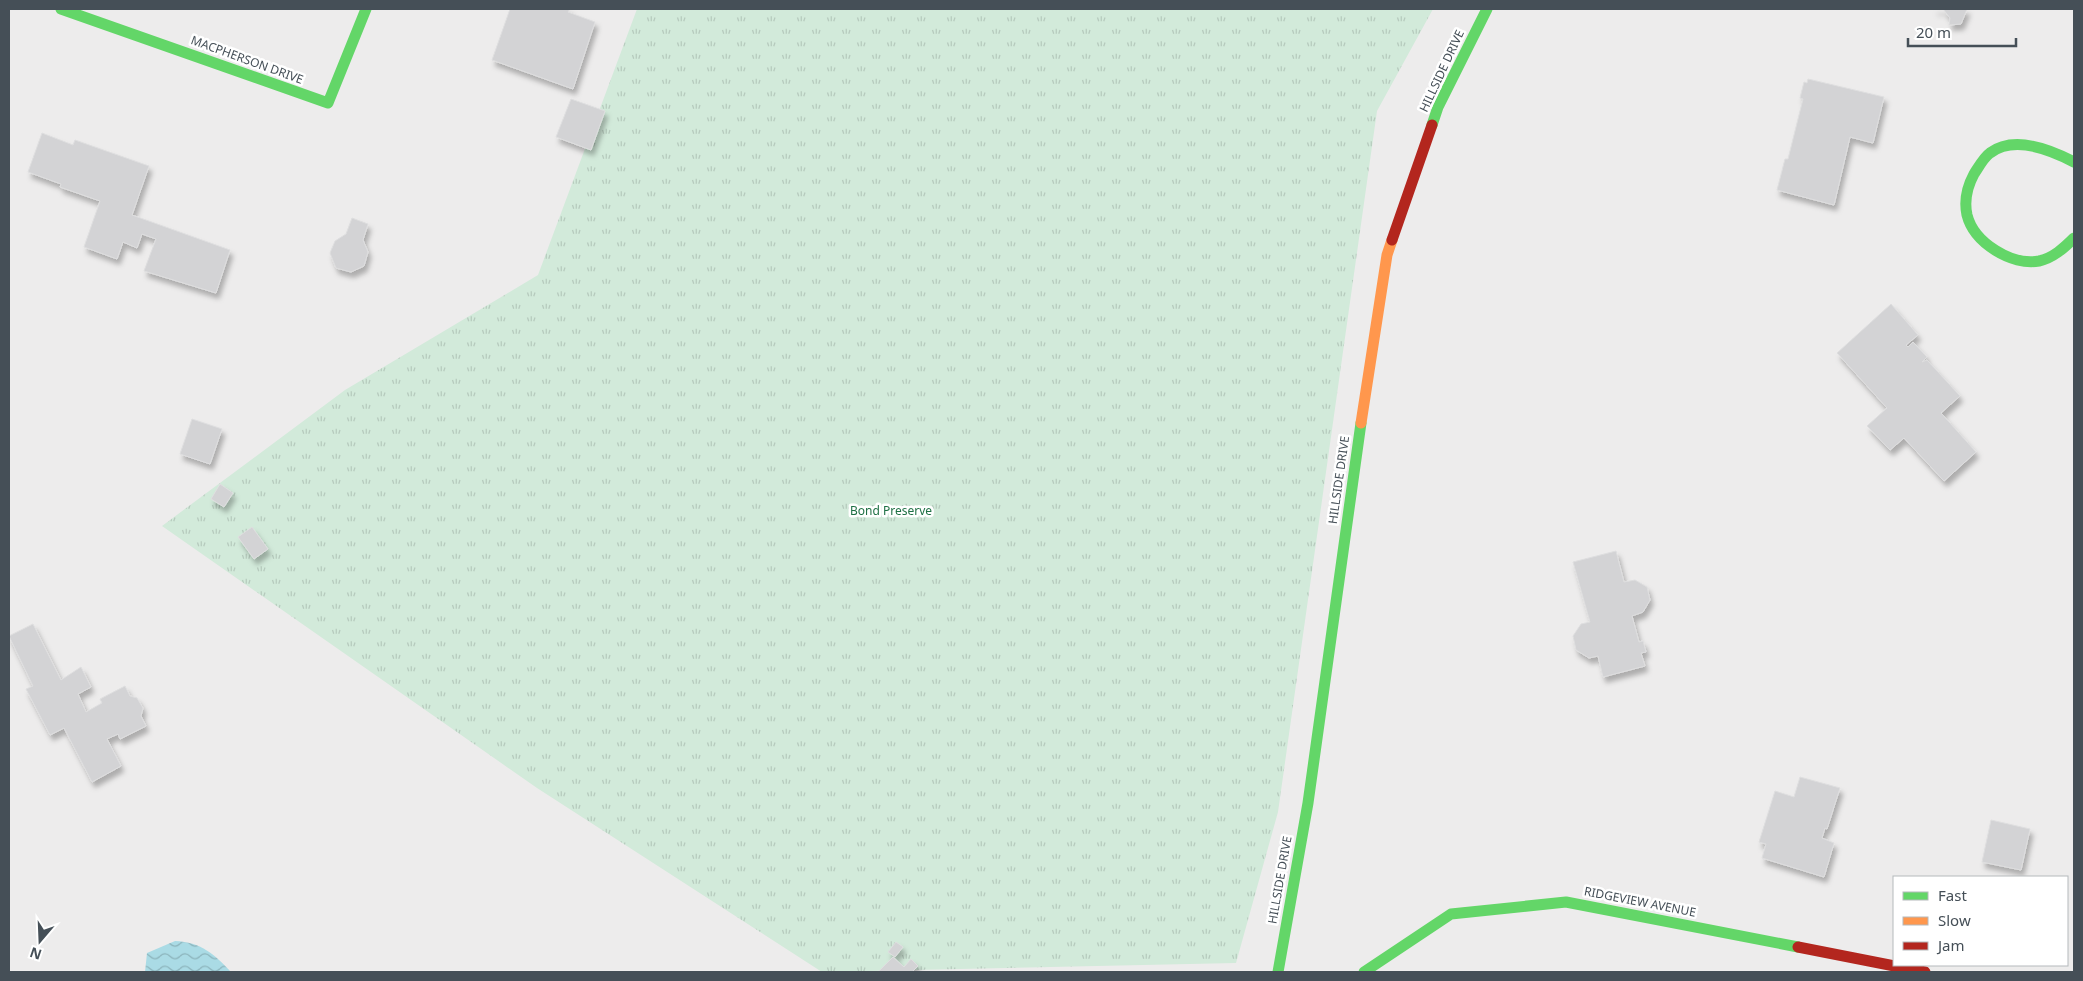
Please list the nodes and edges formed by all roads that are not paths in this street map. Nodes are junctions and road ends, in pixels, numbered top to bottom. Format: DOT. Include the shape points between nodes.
graph roads {
  1 [pos="61,9"];
  2 [pos="366,9"];
  3 [pos="1487,9"];
  4 [pos="2074,162"];
  5 [pos="2074,238"];
  6 [pos="1893,966"];
  7 [pos="1894,966"];
  8 [pos="1278,972"];
  9 [pos="1364,972"];
  10 [pos="1925,972"];
  1 -- 2 [label="street, MACPHERSON DRIVE" via="328,104"];
  3 -- 8 [label="street, HILLSIDE DRIVE" via="1438,107 1387,254 1308,803"];
  4 -- 5 [label="street" via="2048,150 2018,144 1991,152 1971,178 1966,207 1976,233 2000,254 2021,262 2039,262 2058,254"];
  6 -- 9 [label="street, RIDGEVIEW AVENUE" via="1566,902 1451,914"];
  7 -- 10 [label="street, RIDGEVIEW AVENUE"];
}
